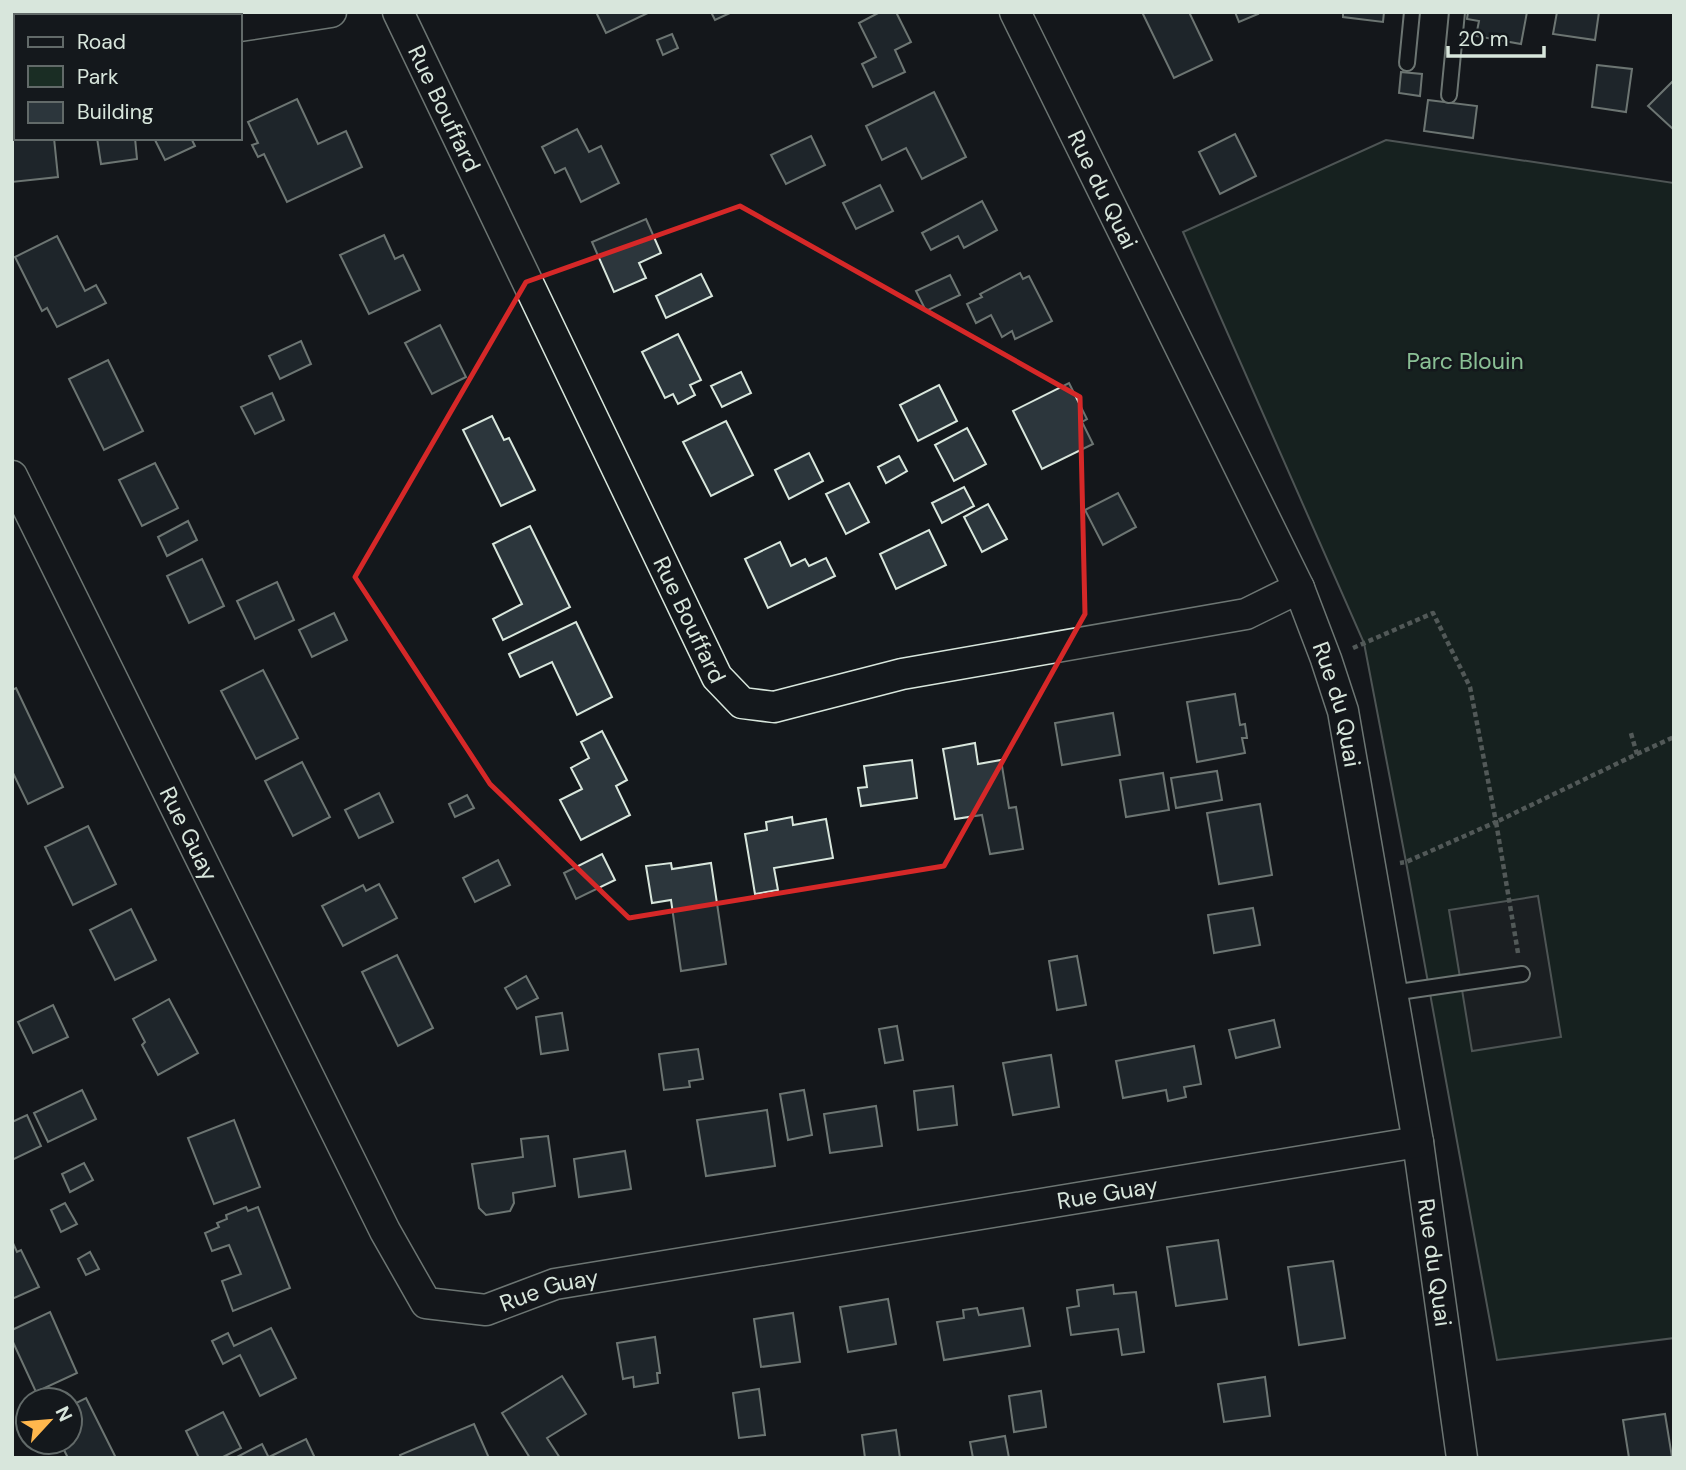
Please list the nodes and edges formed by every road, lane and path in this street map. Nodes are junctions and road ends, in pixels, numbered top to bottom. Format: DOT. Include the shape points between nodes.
graph roads {
  1 [pos="331,12"];
  2 [pos="398,12"];
  3 [pos="1015,12"];
  4 [pos="1412,12"];
  5 [pos="1457,12"];
  6 [pos="242,26"];
  7 [pos="1407,63"];
  8 [pos="1449,95"];
  9 [pos="12,476"];
  10 [pos="1298,588"];
  11 [pos="1326,659"];
  12 [pos="1630,730"];
  13 [pos="1674,737"];
  14 [pos="1637,754"];
  15 [pos="1496,822"];
  16 [pos="1370,868"];
  17 [pos="1522,974"];
  18 [pos="1392,993"];
  19 [pos="1418,1142"];
  20 [pos="1462,1458"];
  1 -- 6 [label="street"];
  2 -- 10 [label="street, Rue Bouffard" via="717,677 742,703 774,707 902,674 1246,614"];
  3 -- 10 [label="street, Rue du Quai"];
  4 -- 7 [label="lane"];
  5 -- 8 [label="lane"];
  9 -- 19 [label="street, Rue Guay" via="385,1231 426,1303 486,1310 555,1284"];
  10 -- 11 [label="street, Rue du Quai"];
  11 -- 15 [label="path" via="1433,613 1471,687"];
  11 -- 16 [label="street, Rue du Quai" via="1343,711"];
  12 -- 14 [label="path"];
  13 -- 14 [label="path"];
  14 -- 15 [label="path"];
  15 -- 16 [label="path" via="1406,862"];
  15 -- 17 [label="path"];
  16 -- 18 [label="street, Rue du Quai"];
  17 -- 18 [label="lane"];
  18 -- 19 [label="street, Rue du Quai"];
  19 -- 20 [label="street, Rue du Quai"];
}
